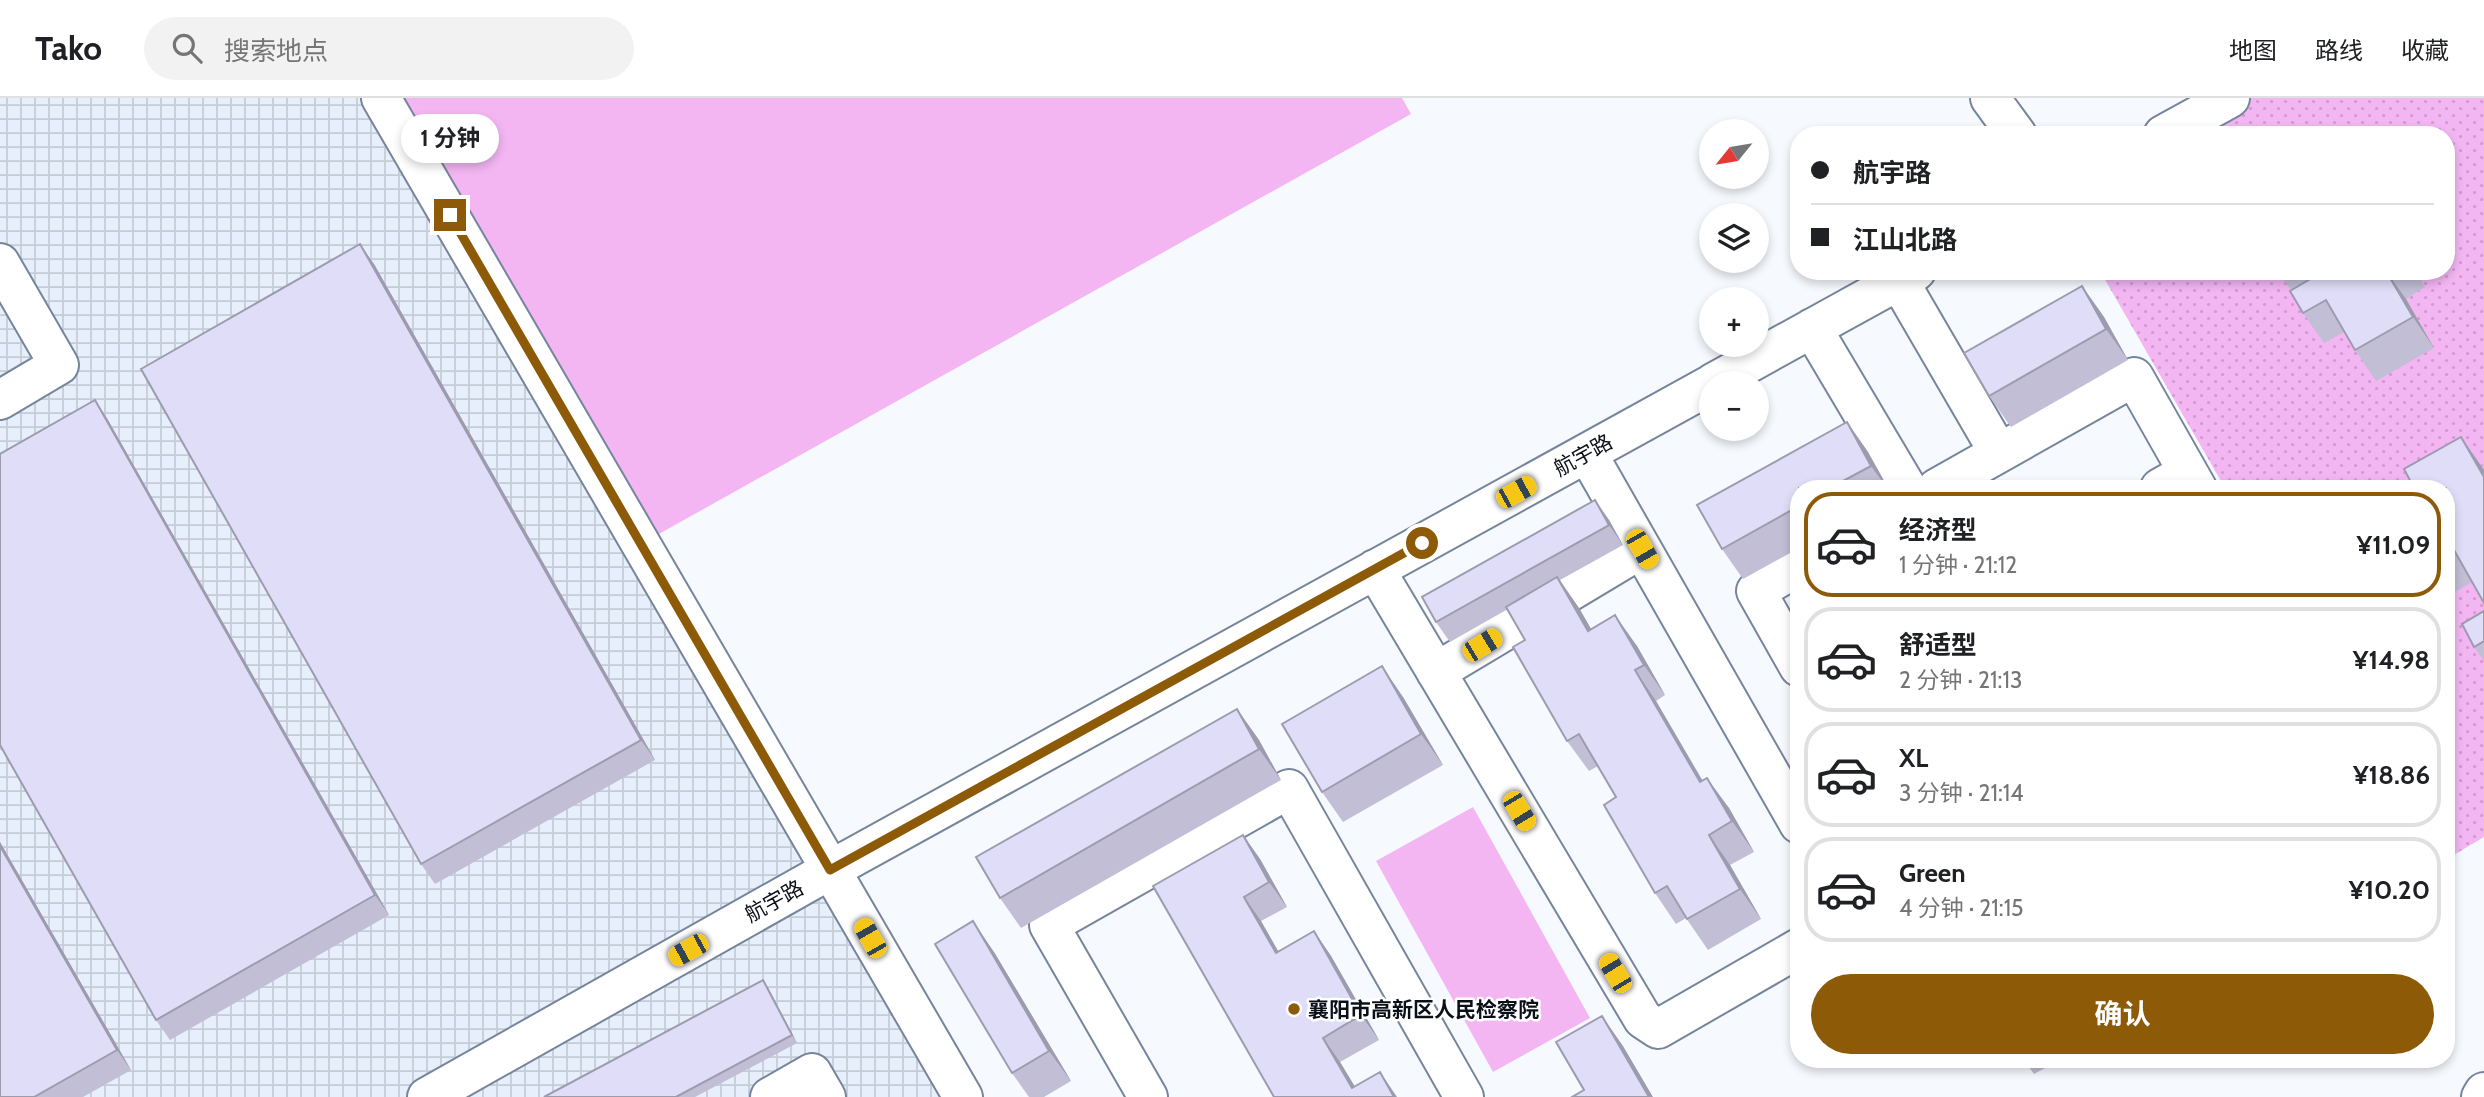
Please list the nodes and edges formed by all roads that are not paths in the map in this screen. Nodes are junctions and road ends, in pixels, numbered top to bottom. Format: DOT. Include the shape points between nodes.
graph roads {
  1 [pos="381,98"];
  2 [pos="1990,98"];
  3 [pos="2230,98"];
  4 [pos="2010,126"];
  5 [pos="2180,126"];
  6 [pos="0,263"];
  7 [pos="1900,280"];
  8 [pos="1909,280"];
  9 [pos="1812,328"];
  10 [pos="1735,371"];
  11 [pos="1699,391"];
  12 [pos="0,400"];
  13 [pos="1587,453"];
  14 [pos="1998,453"];
  15 [pos="1902,480"];
  16 [pos="1951,480"];
  17 [pos="2180,480"];
  18 [pos="1642,549"];
  19 [pos="1375,569"];
  20 [pos="1790,571"];
  21 [pos="1790,651"];
  22 [pos="1436,672"];
  23 [pos="1790,808"];
  24 [pos="830,870"];
  25 [pos="1790,953"];
  26 [pos="2484,1093"];
  27 [pos="427,1097"];
  28 [pos="770,1097"];
  29 [pos="826,1097"];
  30 [pos="963,1097"];
  31 [pos="1148,1097"];
  32 [pos="1464,1097"];
  33 [pos="2481,1097"];
  1 -- 24 [label="street"];
  2 -- 4 [label="street"];
  3 -- 5 [label="street"];
  6 -- 12 [label="street" via="59,365"];
  7 -- 9 [label="street, 航宇路"];
  8 -- 14 [label="street"];
  9 -- 10 [label="street, 航宇路"];
  9 -- 15 [label="street"];
  11 -- 13 [label="street, 航宇路"];
  13 -- 18 [label="street"];
  13 -- 19 [label="street, 航宇路"];
  14 -- 16 [label="street"];
  14 -- 17 [label="street" via="2134,377"];
  18 -- 22 [label="street"];
  18 -- 23 [label="street"];
  19 -- 22 [label="street"];
  19 -- 24 [label="street, 航宇路"];
  20 -- 21 [label="street" via="1756,591"];
  22 -- 25 [label="street" via="1643,1019 1658,1029"];
  24 -- 27 [label="street, 航宇路"];
  24 -- 30 [label="street"];
  26 -- 33 [label="street"];
  28 -- 29 [label="street" via="812,1073"];
  31 -- 32 [label="street" via="1049,925 1289,789"];
}
